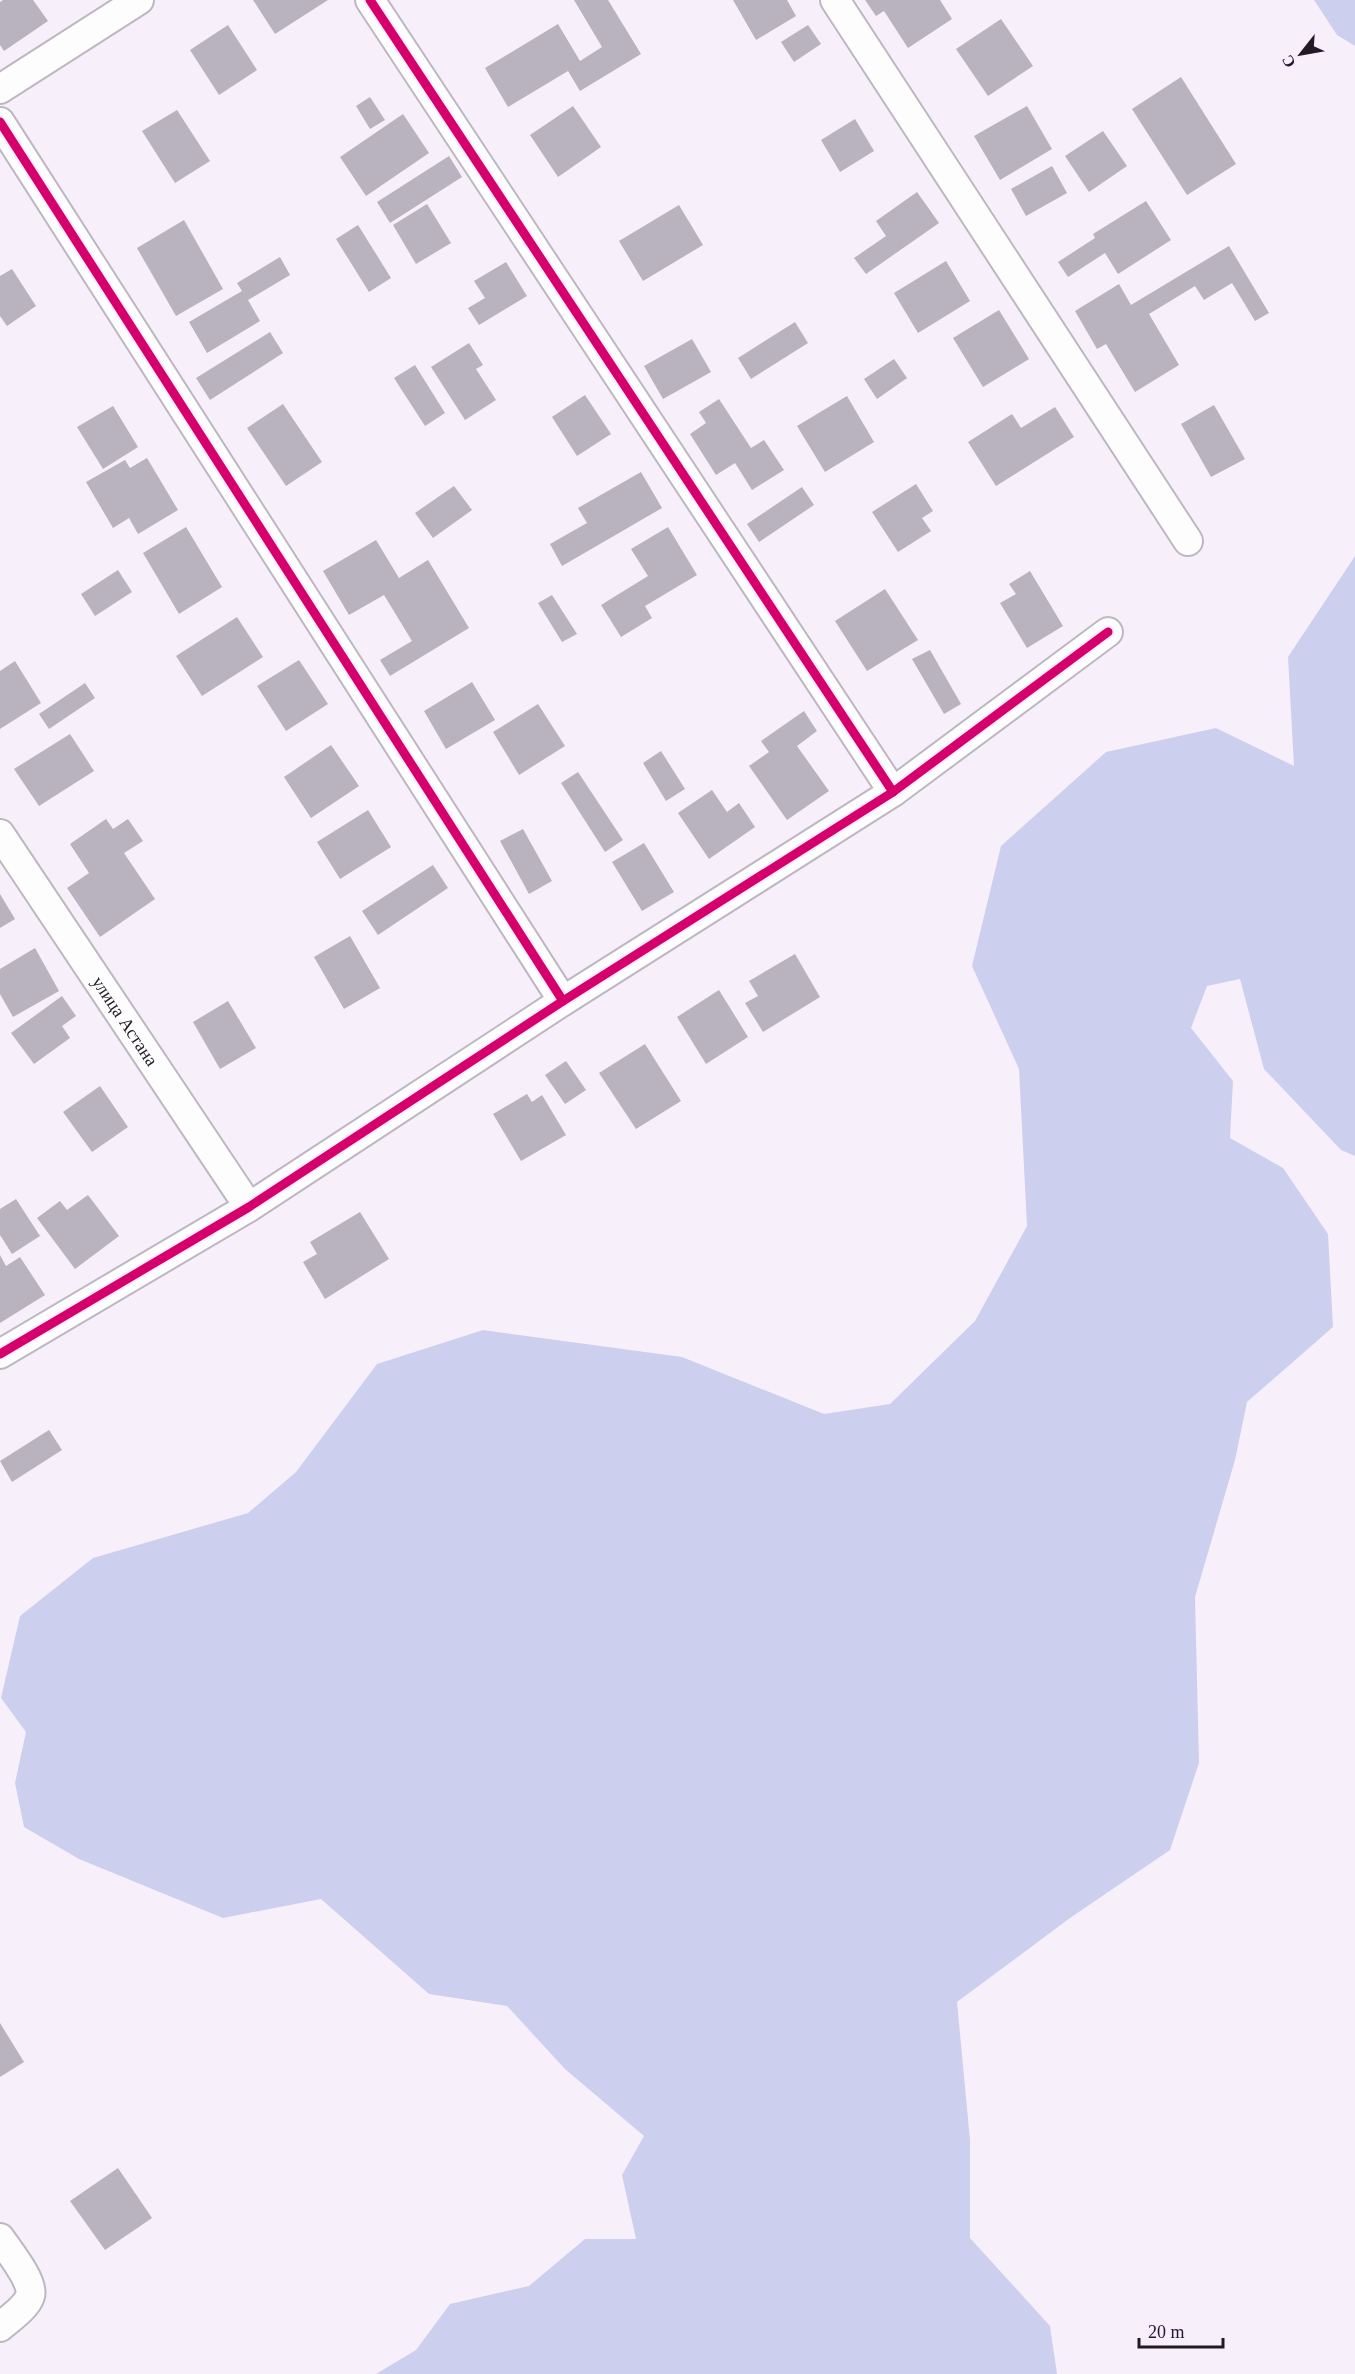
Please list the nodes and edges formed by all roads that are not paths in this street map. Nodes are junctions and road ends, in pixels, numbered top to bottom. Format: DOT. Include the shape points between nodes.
graph roads {
  1 [pos="139,0"];
  2 [pos="370,0"];
  3 [pos="835,0"];
  4 [pos="0,89"];
  5 [pos="0,122"];
  6 [pos="1188,541"];
  7 [pos="1107,632"];
  8 [pos="893,792"];
  9 [pos="0,834"];
  10 [pos="563,1001"];
  11 [pos="249,1207"];
  12 [pos="0,1354"];
  13 [pos="0,2238"];
  14 [pos="0,2327"];
  1 -- 4 [label="street"];
  2 -- 8 [label="street"];
  3 -- 6 [label="street"];
  5 -- 10 [label="street"];
  7 -- 8 [label="street"];
  8 -- 10 [label="street"];
  9 -- 11 [label="street, улица Астана"];
  10 -- 11 [label="street"];
  11 -- 12 [label="street"];
  13 -- 14 [label="street" via="31,2286 26,2302"];
}
